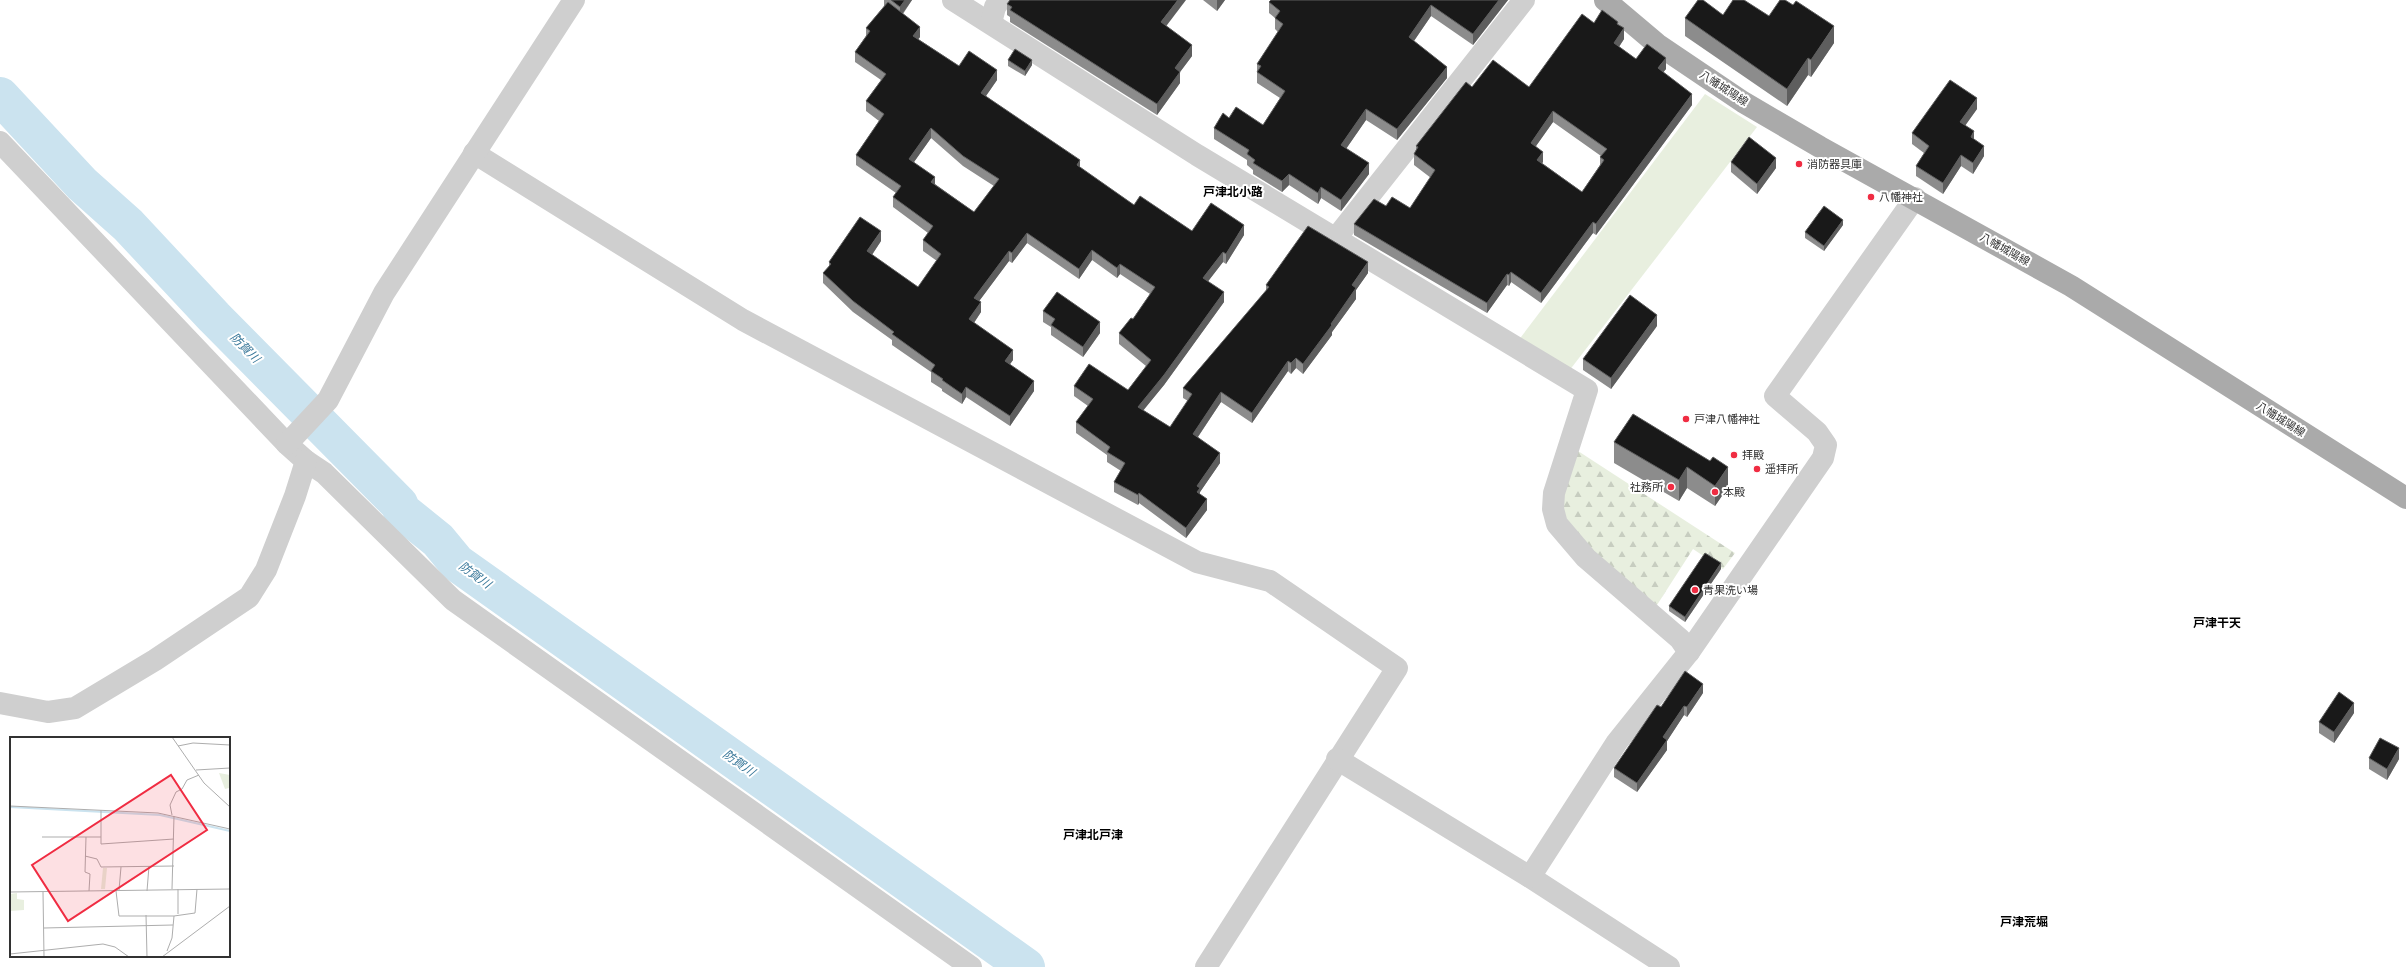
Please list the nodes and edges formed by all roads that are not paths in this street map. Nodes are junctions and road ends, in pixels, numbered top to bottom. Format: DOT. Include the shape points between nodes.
graph roads {
  1 [pos="574,0"];
  2 [pos="953,0"];
  3 [pos="1000,0"];
  4 [pos="1524,0"];
  5 [pos="1605,0"];
  6 [pos="990,23"];
  7 [pos="0,142"];
  8 [pos="474,153"];
  9 [pos="1916,198"];
  10 [pos="1336,238"];
  11 [pos="291,440"];
  12 [pos="306,461"];
  13 [pos="2406,498"];
  14 [pos="1689,652"];
  15 [pos="0,703"];
  16 [pos="1338,759"];
  17 [pos="1530,877"];
  18 [pos="971,967"];
  19 [pos="1206,967"];
  20 [pos="1669,967"];
  1 -- 8 [label="street"];
  2 -- 6 [label="street"];
  3 -- 6 [label="street" via="994,7"];
  4 -- 10 [label="street"];
  5 -- 9 [label="main road, 八幡城陽線" via="1657,44 1743,102"];
  6 -- 10 [label="street" via="1197,155"];
  7 -- 11 [label="street"];
  8 -- 11 [label="street" via="384,293 328,400"];
  8 -- 16 [label="street" via="743,320 1197,562 1270,581 1397,668"];
  9 -- 13 [label="main road, 八幡城陽線" via="2071,286"];
  9 -- 14 [label="street" via="1775,396 1817,432 1826,445 1823,458"];
  10 -- 14 [label="street" via="1587,390 1554,493 1553,509 1557,524 1586,558 1680,639"];
  11 -- 12 [label="street"];
  12 -- 15 [label="street" via="266,570 249,597 156,660 75,708 48,712"];
  12 -- 18 [label="street" via="324,473 453,600"];
  14 -- 17 [label="street" via="1617,742"];
  16 -- 17 [label="street"];
  16 -- 19 [label="street"];
  17 -- 20 [label="street"];
}
